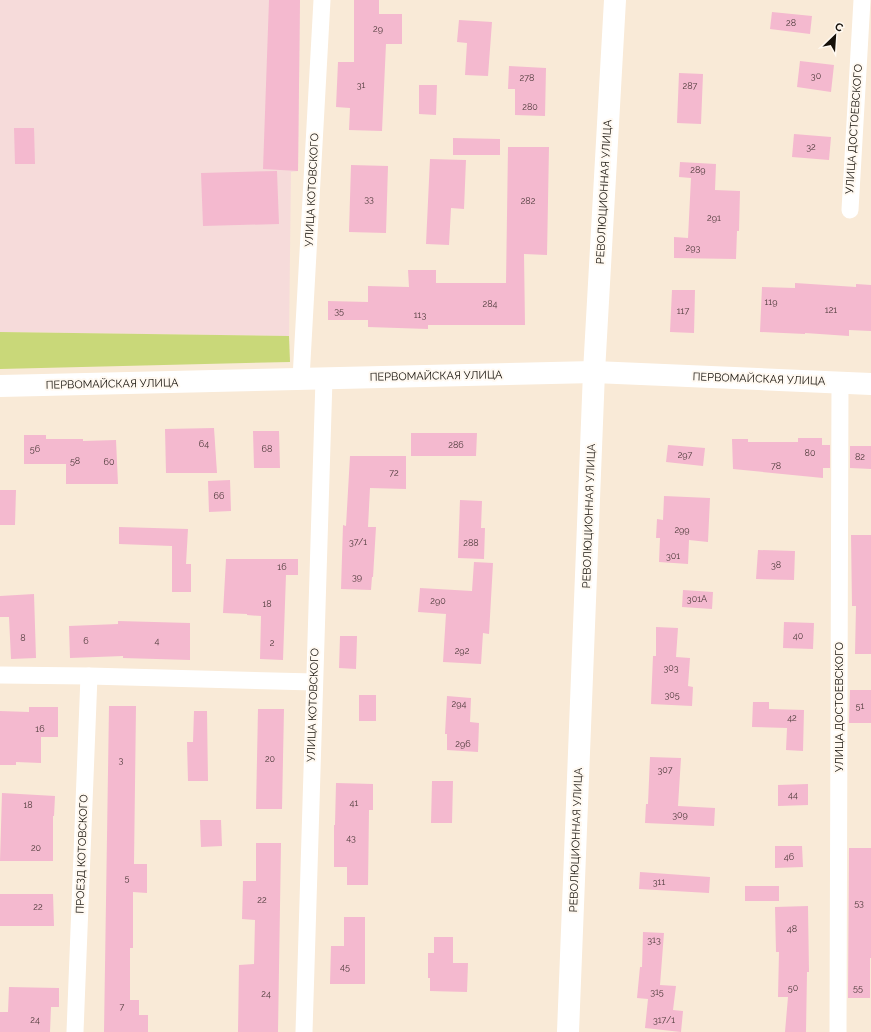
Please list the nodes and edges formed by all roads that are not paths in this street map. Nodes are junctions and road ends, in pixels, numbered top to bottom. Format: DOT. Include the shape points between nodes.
graph roads {
  1 [pos="322,0"];
  2 [pos="615,0"];
  3 [pos="862,0"];
  4 [pos="850,210"];
  5 [pos="594,372"];
  6 [pos="301,379"];
  7 [pos="324,379"];
  8 [pos="840,382"];
  9 [pos="871,384"];
  10 [pos="0,386"];
  11 [pos="0,675"];
  12 [pos="89,676"];
  13 [pos="314,682"];
  14 [pos="75,1032"];
  15 [pos="304,1032"];
  16 [pos="568,1032"];
  17 [pos="838,1032"];
  1 -- 6 [label="street, УЛИЦА КОТОВСКОГО"];
  2 -- 5 [label="street, РЕВОЛЮЦИОННАЯ УЛИЦА"];
  3 -- 4 [label="street, УЛИЦА ДОСТОЕВСКОГО"];
  5 -- 7 [label="street, ПЕРВОМАЙСКАЯ УЛИЦА"];
  5 -- 8 [label="street, ПЕРВОМАЙСКАЯ УЛИЦА"];
  5 -- 16 [label="street, РЕВОЛЮЦИОННАЯ УЛИЦА"];
  6 -- 7 [label="street, ПЕРВОМАЙСКАЯ УЛИЦА"];
  6 -- 10 [label="street, ПЕРВОМАЙСКАЯ УЛИЦА"];
  7 -- 13 [label="street, УЛИЦА КОТОВСКОГО"];
  8 -- 9 [label="street, ПЕРВОМАЙСКАЯ УЛИЦА"];
  8 -- 17 [label="street, УЛИЦА ДОСТОЕВСКОГО"];
  11 -- 12 [label="street"];
  12 -- 13 [label="street"];
  12 -- 14 [label="street, ПРОЕЗД КОТОВСКОГО"];
  13 -- 15 [label="street, УЛИЦА КОТОВСКОГО"];
}
